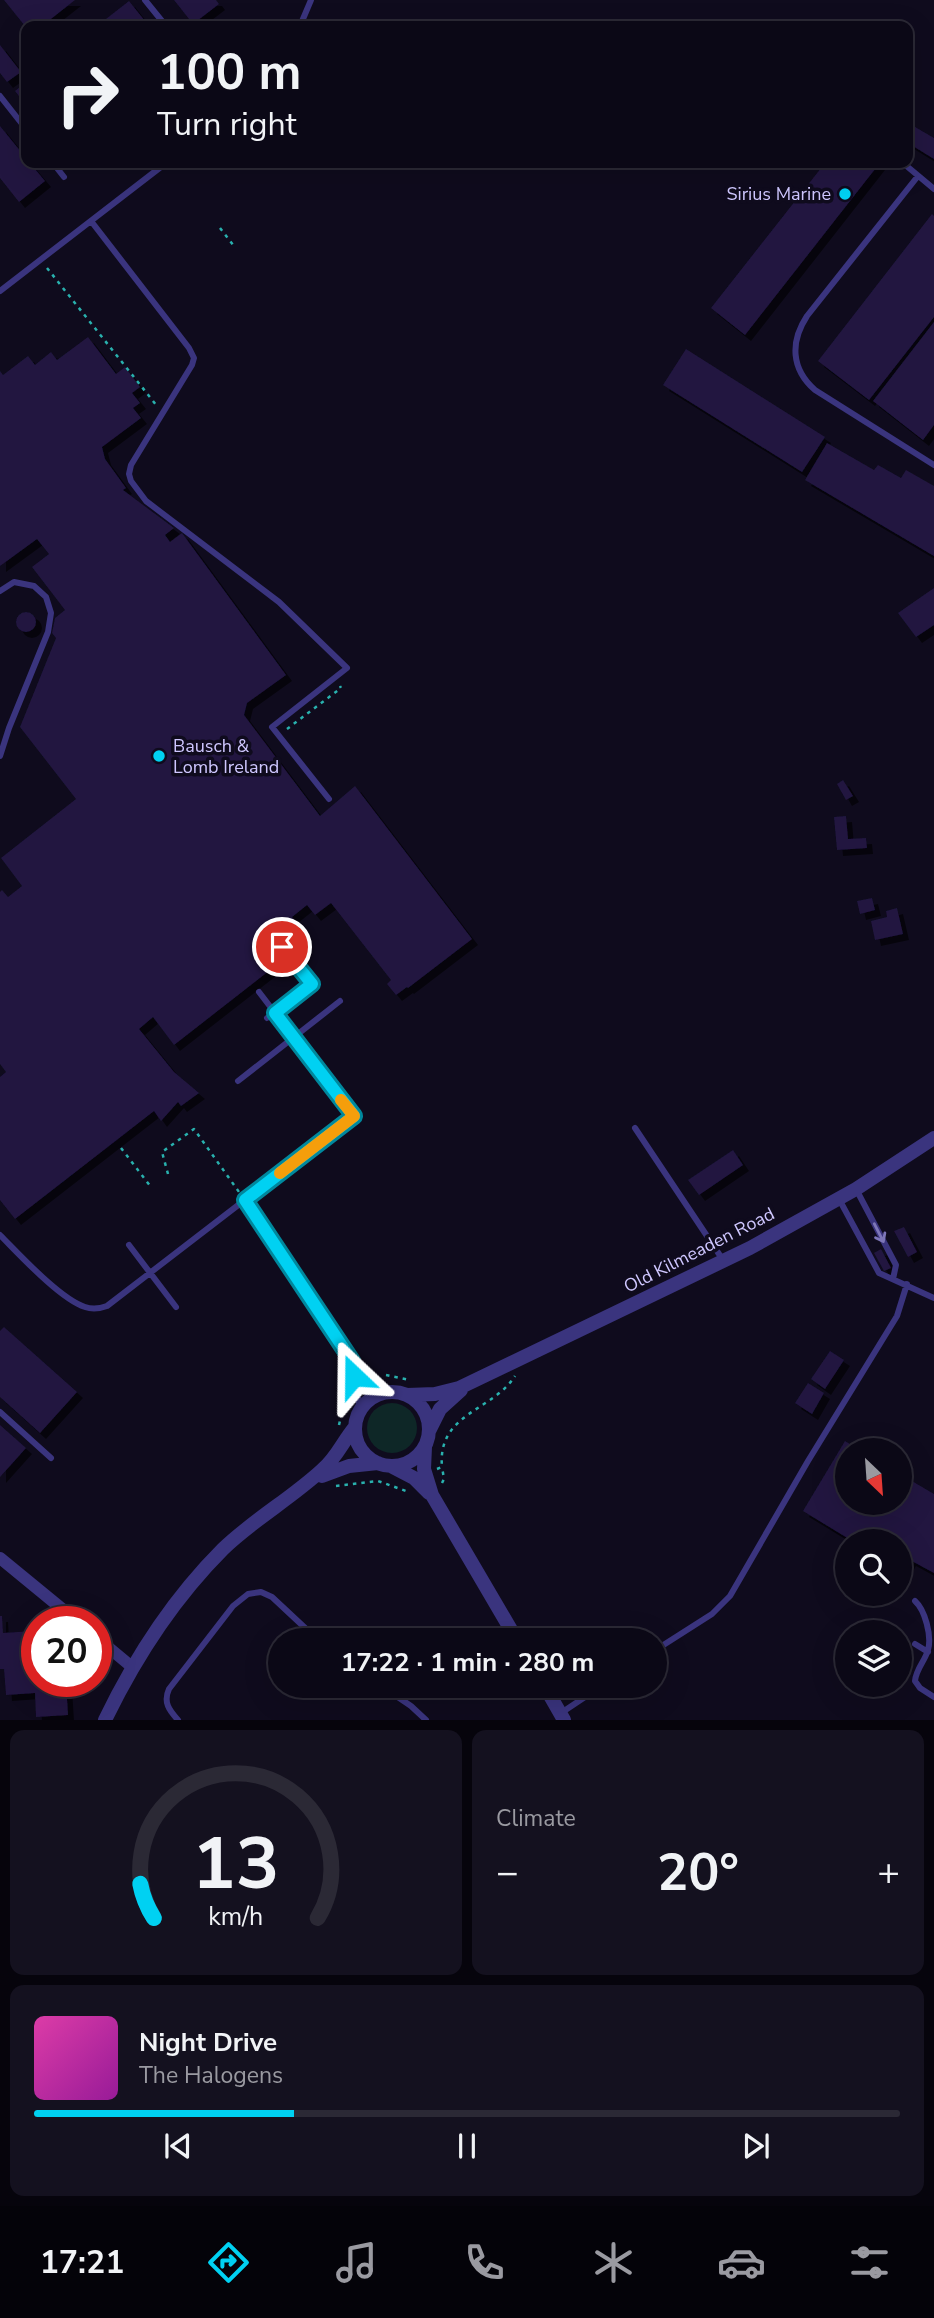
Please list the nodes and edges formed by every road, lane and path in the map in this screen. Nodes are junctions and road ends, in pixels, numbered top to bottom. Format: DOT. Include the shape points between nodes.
graph roads {
  1 [pos="145,0"];
  2 [pos="311,0"];
  3 [pos="162,21"];
  4 [pos="302,21"];
  5 [pos="0,96"];
  6 [pos="21,123"];
  7 [pos="57,168"];
  8 [pos="160,168"];
  9 [pos="909,168"];
  10 [pos="918,176"];
  11 [pos="64,177"];
  12 [pos="934,189"];
  13 [pos="92,221"];
  14 [pos="220,228"];
  15 [pos="233,246"];
  16 [pos="40,260"];
  17 [pos="0,291"];
  18 [pos="163,413"];
  19 [pos="934,465"];
  20 [pos="0,592"];
  21 [pos="0,756"];
  22 [pos="329,799"];
  23 [pos="282,947"];
  24 [pos="259,992"];
  25 [pos="340,1001"];
  26 [pos="275,1013"];
  27 [pos="267,1018"];
  28 [pos="294,1037"];
  29 [pos="238,1081"];
  30 [pos="635,1128"];
  31 [pos="934,1138"];
  32 [pos="121,1148"];
  33 [pos="168,1174"];
  34 [pos="151,1186"];
  35 [pos="856,1189"];
  36 [pos="839,1199"];
  37 [pos="245,1200"];
  38 [pos="0,1234"];
  39 [pos="129,1245"];
  40 [pos="724,1261"];
  41 [pos="150,1272"];
  42 [pos="893,1279"];
  43 [pos="906,1284"];
  44 [pos="934,1298"];
  45 [pos="176,1307"];
  46 [pos="352,1361"];
  47 [pos="474,1381"];
  48 [pos="391,1392"];
  49 [pos="407,1395"];
  50 [pos="360,1410"];
  51 [pos="0,1412"];
  52 [pos="355,1427"];
  53 [pos="429,1435"];
  54 [pos="51,1458"];
  55 [pos="384,1464"];
  56 [pos="442,1467"];
  57 [pos="444,1479"];
  58 [pos="302,1487"];
  59 [pos="438,1505"];
  60 [pos="0,1558"];
  61 [pos="915,1601"];
  62 [pos="58,1606"];
  63 [pos="305,1628"];
  64 [pos="510,1628"];
  65 [pos="667,1643"];
  66 [pos="915,1644"];
  67 [pos="112,1650"];
  68 [pos="928,1652"];
  69 [pos="132,1667"];
  70 [pos="934,1697"];
  71 [pos="399,1698"];
  72 [pos="552,1698"];
  73 [pos="587,1698"];
  74 [pos="563,1717"];
  75 [pos="105,1719"];
  76 [pos="178,1720"];
  77 [pos="426,1720"];
  1 -- 3 [label="lane"];
  2 -- 4 [label="lane"];
  5 -- 6 [label="lane"];
  7 -- 11 [label="lane"];
  8 -- 13 [label="lane"];
  9 -- 10 [label="lane"];
  10 -- 12 [label="lane"];
  10 -- 19 [label="lane" via="807,316 794,354 801,374 816,390"];
  13 -- 16 [label="lane"];
  13 -- 18 [label="lane" via="193,354 192,365"];
  14 -- 15 [label="path"];
  16 -- 17 [label="lane"];
  16 -- 18 [label="path"];
  18 -- 22 [label="lane" via="129,469 135,488 291,612 347,668 272,727"];
  20 -- 21 [label="lane" via="14,582 34,586 46,597 51,613 48,632"];
  23 -- 26 [label="lane" via="312,984"];
  24 -- 26 [label="lane"];
  25 -- 28 [label="lane"];
  26 -- 27 [label="lane"];
  26 -- 28 [label="lane"];
  28 -- 29 [label="lane"];
  28 -- 37 [label="lane" via="354,1116"];
  30 -- 40 [label="lane"];
  31 -- 35 [label="street, Old Kilmeaden Road"];
  32 -- 34 [label="path"];
  33 -- 37 [label="path" via="162,1152 194,1129"];
  35 -- 36 [label="street, Old Kilmeaden Road"];
  35 -- 42 [label="lane, one-way" via="895,1265"];
  36 -- 40 [label="street, Old Kilmeaden Road"];
  36 -- 42 [label="lane" via="879,1273"];
  37 -- 41 [label="lane"];
  37 -- 46 [label="lane"];
  38 -- 41 [label="lane" via="45,1279 78,1304 93,1309 107,1306"];
  39 -- 41 [label="lane"];
  40 -- 47 [label="street, Old Kilmeaden Road"];
  41 -- 45 [label="lane"];
  42 -- 43 [label="lane"];
  43 -- 44 [label="lane"];
  43 -- 65 [label="lane" via="897,1315 730,1596 712,1614"];
  46 -- 48 [label="lane"];
  46 -- 50 [label="lane"];
  47 -- 49 [label="street, Old Kilmeaden Road" via="437,1394"];
  47 -- 53 [label="street, Old Kilmeaden Road" via="440,1409"];
  48 -- 49 [label="street"];
  48 -- 50 [label="street" via="373,1397"];
  49 -- 53 [label="street" via="424,1410"];
  50 -- 52 [label="street"];
  51 -- 54 [label="lane"];
  52 -- 55 [label="street" via="362,1451"];
  52 -- 58 [label="street" via="337,1455"];
  53 -- 55 [label="street" via="411,1461"];
  53 -- 59 [label="street" via="424,1469"];
  55 -- 58 [label="street" via="337,1469"];
  55 -- 59 [label="street" via="421,1483"];
  56 -- 57 [label="path"];
  58 -- 69 [label="street" via="253,1523 206,1567"];
  59 -- 64 [label="street"];
  60 -- 62 [label="street"];
  61 -- 68 [label="lane" via="924,1619"];
  63 -- 76 [label="lane" via="272,1597 261,1592 248,1594 233,1606 169,1689 166,1705"];
  66 -- 68 [label="lane"];
  67 -- 69 [label="street"];
  68 -- 70 [label="lane" via="915,1681"];
  69 -- 75 [label="street"];
  71 -- 77 [label="lane"];
  72 -- 74 [label="street"];
  73 -- 74 [label="lane"];
}
